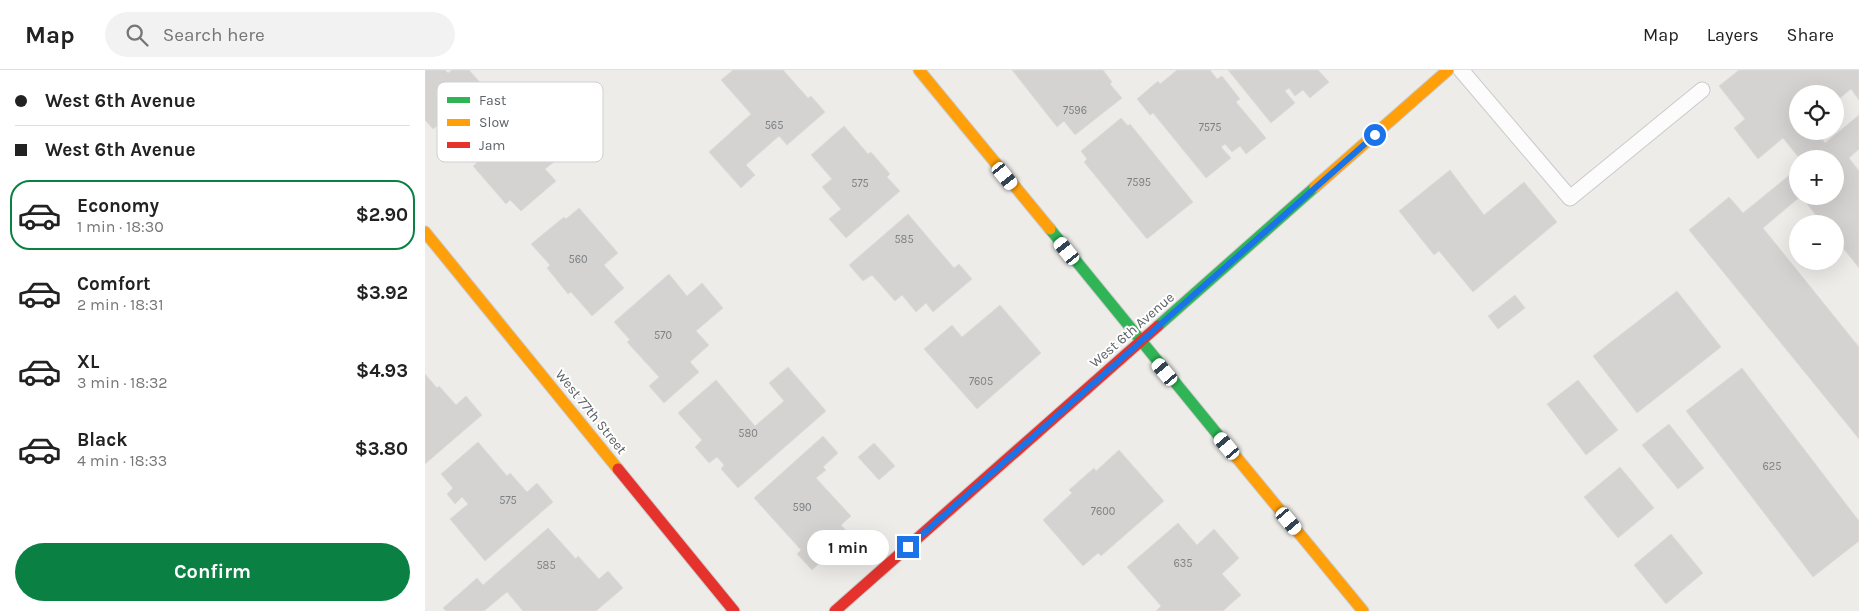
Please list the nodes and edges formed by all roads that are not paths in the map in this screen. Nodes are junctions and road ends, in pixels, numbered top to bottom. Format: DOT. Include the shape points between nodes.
graph roads {
  1 [pos="919,70"];
  2 [pos="1448,70"];
  3 [pos="1461,70"];
  4 [pos="1702,90"];
  5 [pos="425,232"];
  6 [pos="1141,342"];
  7 [pos="734,611"];
  8 [pos="835,611"];
  9 [pos="1363,611"];
  1 -- 6 [label="street"];
  2 -- 6 [label="street, West 6th Avenue"];
  3 -- 4 [label="lane" via="1570,198"];
  5 -- 7 [label="street, West 77th Street"];
  6 -- 8 [label="street, West 6th Avenue"];
  6 -- 9 [label="street"];
}
